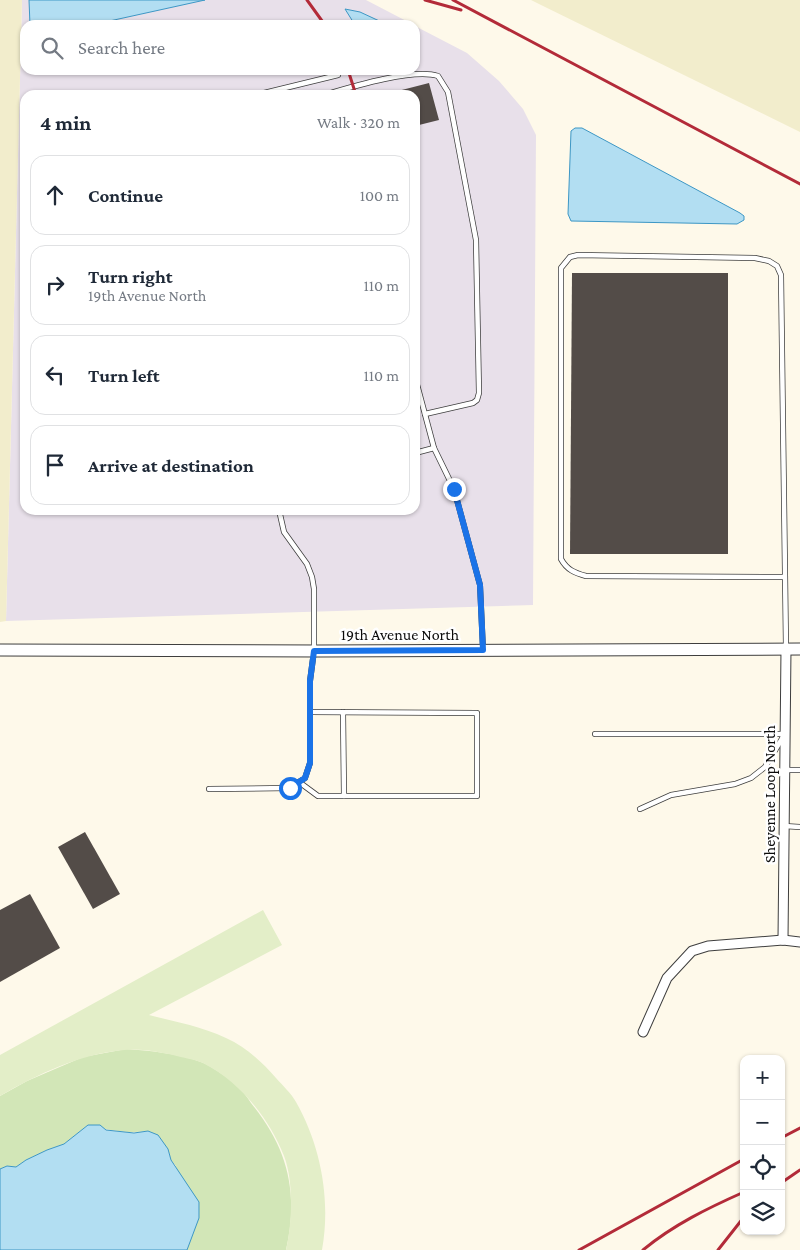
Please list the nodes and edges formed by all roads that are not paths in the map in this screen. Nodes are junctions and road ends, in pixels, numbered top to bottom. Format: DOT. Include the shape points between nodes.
graph roads {
  1 [pos="420,73"];
  2 [pos="338,75"];
  3 [pos="411,75"];
  4 [pos="276,90"];
  5 [pos="343,90"];
  6 [pos="420,396"];
  7 [pos="425,414"];
  8 [pos="434,448"];
  9 [pos="420,451"];
  10 [pos="280,515"];
  11 [pos="785,577"];
  12 [pos="786,649"];
  13 [pos="800,649"];
  14 [pos="0,650"];
  15 [pos="483,650"];
  16 [pos="314,651"];
  17 [pos="310,712"];
  18 [pos="343,712"];
  19 [pos="595,734"];
  20 [pos="785,734"];
  21 [pos="785,770"];
  22 [pos="800,770"];
  23 [pos="299,782"];
  24 [pos="209,789"];
  25 [pos="344,796"];
  26 [pos="640,809"];
  27 [pos="784,826"];
  28 [pos="800,827"];
  29 [pos="783,940"];
  30 [pos="800,942"];
  31 [pos="643,1032"];
  1 -- 7 [label="lane" via="438,76 448,92 476,240 479,393 472,403"];
  2 -- 4 [label="lane"];
  3 -- 5 [label="lane"];
  6 -- 7 [label="lane"];
  7 -- 8 [label="lane"];
  8 -- 9 [label="lane"];
  8 -- 15 [label="lane" via="454,489 480,585"];
  10 -- 16 [label="lane" via="284,532 312,576"];
  11 -- 11 [label="lane" via="586,576 564,566 561,559 561,268 570,257 725,256 756,258 777,266 781,275"];
  11 -- 12 [label="lane"];
  12 -- 13 [label="street, 19th Avenue North"];
  12 -- 15 [label="street, 19th Avenue North"];
  12 -- 20 [label="street, Sheyenne Loop North"];
  14 -- 16 [label="street, 19th Avenue North"];
  15 -- 16 [label="street, 19th Avenue North"];
  16 -- 17 [label="lane"];
  17 -- 18 [label="lane"];
  17 -- 23 [label="lane" via="310,763 305,778"];
  18 -- 25 [label="lane"];
  18 -- 25 [label="lane" via="478,713 478,796"];
  19 -- 20 [label="lane"];
  20 -- 21 [label="street, Sheyenne Loop North"];
  20 -- 26 [label="lane" via="765,767 751,778 671,795"];
  21 -- 22 [label="lane"];
  21 -- 27 [label="street, Sheyenne Loop North"];
  23 -- 24 [label="lane" via="290,788"];
  23 -- 25 [label="lane" via="318,796"];
  27 -- 28 [label="lane"];
  27 -- 29 [label="street, Sheyenne Loop North"];
  29 -- 30 [label="street"];
  29 -- 31 [label="street" via="708,946 692,951 667,978"];
}
